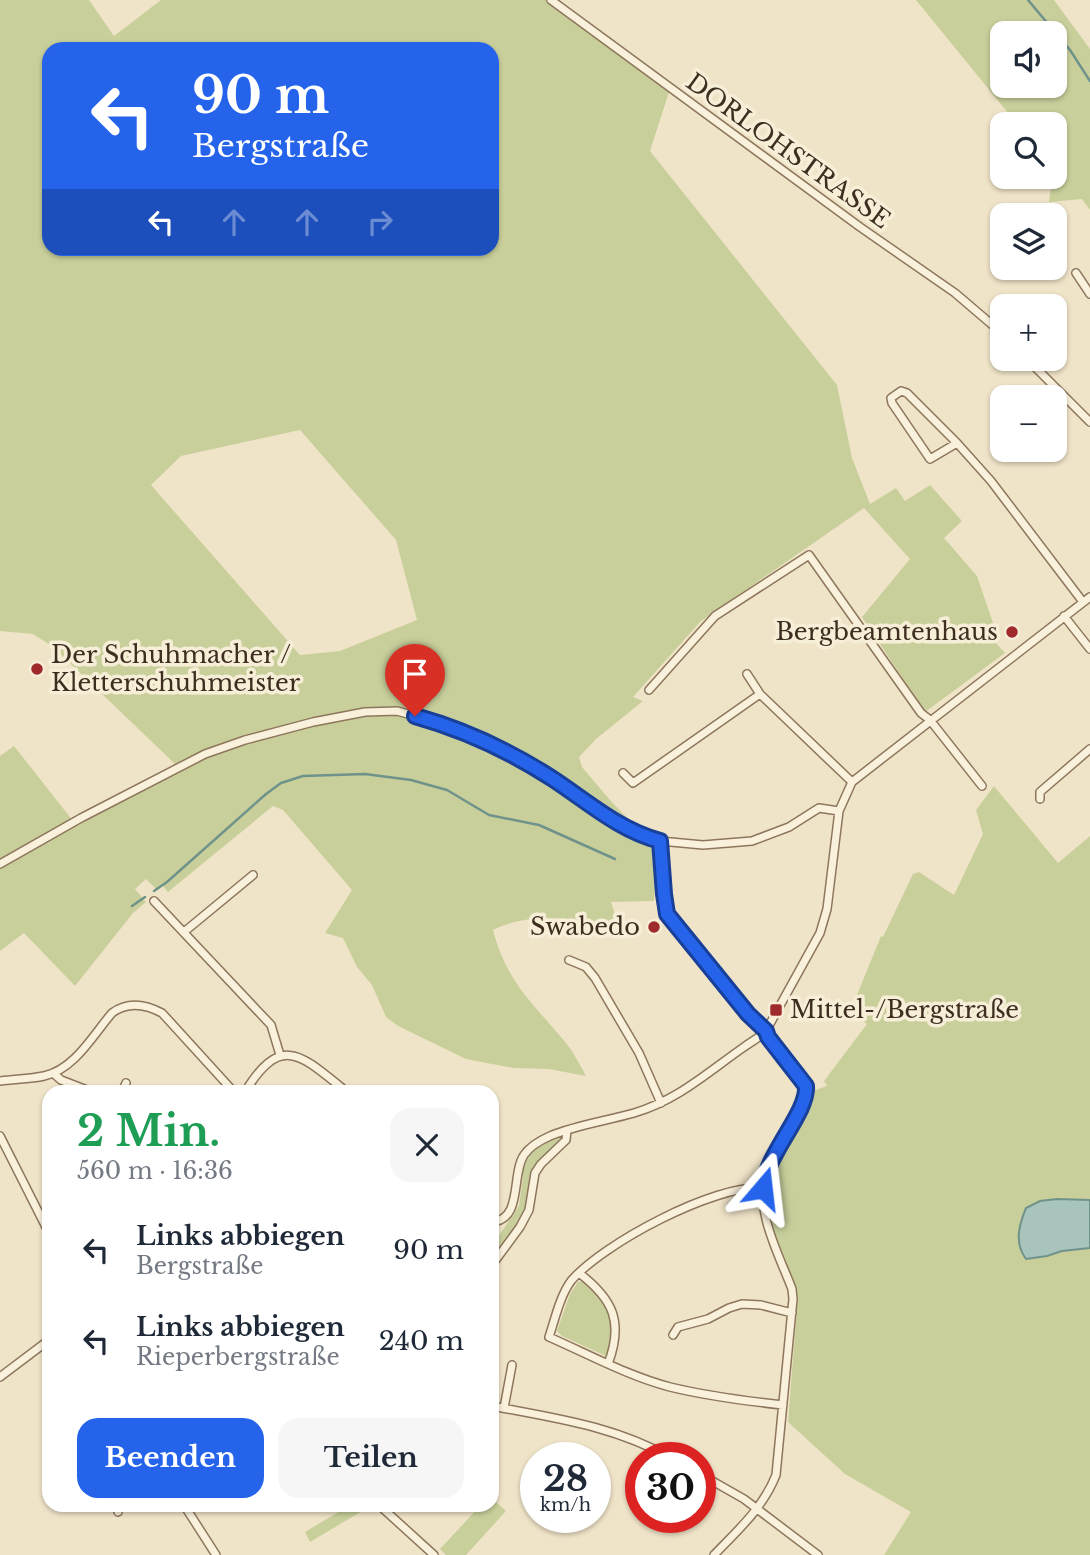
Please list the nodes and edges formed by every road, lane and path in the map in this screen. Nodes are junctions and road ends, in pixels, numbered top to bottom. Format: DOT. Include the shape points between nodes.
graph roads {
  1 [pos="551,0"];
  2 [pos="1076,273"];
  3 [pos="1090,294"];
  4 [pos="990,323"];
  5 [pos="1039,371"];
  6 [pos="1090,422"];
  7 [pos="957,443"];
  8 [pos="1090,597"];
  9 [pos="1083,602"];
  10 [pos="1063,616"];
  11 [pos="1090,649"];
  12 [pos="747,674"];
  13 [pos="649,690"];
  14 [pos="760,694"];
  15 [pos="930,720"];
  16 [pos="1090,749"];
  17 [pos="622,773"];
  18 [pos="852,782"];
  19 [pos="982,786"];
  20 [pos="1040,799"];
  21 [pos="839,811"];
  22 [pos="660,841"];
  23 [pos="0,864"];
  24 [pos="253,875"];
  25 [pos="154,901"];
  26 [pos="184,932"];
  27 [pos="569,960"];
  28 [pos="766,1031"];
  29 [pos="280,1055"];
  30 [pos="53,1073"];
  31 [pos="0,1081"];
  32 [pos="74,1085"];
  33 [pos="228,1085"];
  34 [pos="250,1085"];
  35 [pos="338,1085"];
  36 [pos="661,1103"];
  37 [pos="567,1130"];
  38 [pos="0,1136"];
  39 [pos="763,1188"];
  40 [pos="42,1219"];
  41 [pos="499,1220"];
  42 [pos="499,1256"];
  43 [pos="579,1273"];
  44 [pos="792,1313"];
  45 [pos="673,1335"];
  46 [pos="42,1345"];
  47 [pos="608,1364"];
  48 [pos="512,1365"];
  49 [pos="0,1377"];
  50 [pos="783,1405"];
  51 [pos="499,1407"];
  52 [pos="504,1408"];
  53 [pos="641,1442"];
  54 [pos="716,1484"];
  55 [pos="758,1509"];
  56 [pos="188,1512"];
  57 [pos="387,1512"];
  58 [pos="216,1555"];
  59 [pos="434,1555"];
  60 [pos="714,1555"];
  61 [pos="818,1555"];
  1 -- 4 [label="street, DORLOHSTRASSE" via="956,293"];
  2 -- 3 [label="street"];
  5 -- 6 [label="street"];
  7 -- 7 [label="street" via="906,393 891,398 930,459"];
  7 -- 9 [label="street"];
  8 -- 9 [label="street"];
  9 -- 10 [label="street"];
  10 -- 11 [label="street"];
  10 -- 15 [label="street"];
  12 -- 14 [label="street"];
  13 -- 15 [label="street" via="715,617 809,555"];
  14 -- 17 [label="street" via="634,783"];
  14 -- 18 [label="street"];
  15 -- 18 [label="street"];
  15 -- 19 [label="street"];
  16 -- 20 [label="street" via="1040,792"];
  18 -- 21 [label="street"];
  21 -- 22 [label="street" via="819,807 789,827 743,843"];
  21 -- 28 [label="street" via="820,933"];
  22 -- 23 [label="street" via="640,835 552,779 465,732 397,711 365,712 205,754"];
  22 -- 28 [label="street" via="667,914"];
  24 -- 26 [label="street"];
  25 -- 26 [label="street"];
  26 -- 29 [label="street" via="271,1025"];
  27 -- 36 [label="street" via="586,967 595,978"];
  28 -- 36 [label="street" via="714,1071"];
  28 -- 39 [label="street" via="806,1091 770,1159"];
  29 -- 34 [label="street"];
  29 -- 35 [label="street" via="297,1055"];
  30 -- 31 [label="street"];
  30 -- 32 [label="street"];
  30 -- 33 [label="street" via="74,1059 119,1008 149,1006 162,1013"];
  36 -- 37 [label="street"];
  37 -- 41 [label="street" via="548,1137 525,1155 512,1205"];
  37 -- 42 [label="street" via="566,1140 535,1173 529,1210"];
  38 -- 40 [label="street"];
  39 -- 43 [label="street" via="738,1189 678,1212 619,1241"];
  39 -- 44 [label="street" via="766,1220 792,1289"];
  43 -- 47 [label="street" via="604,1294 615,1318"];
  43 -- 47 [label="street" via="569,1284 549,1336"];
  44 -- 45 [label="street" via="742,1304 678,1327"];
  44 -- 50 [label="street"];
  46 -- 49 [label="street"];
  47 -- 50 [label="street" via="669,1387"];
  48 -- 52 [label="street"];
  50 -- 55 [label="street" via="776,1475"];
  51 -- 52 [label="street"];
  52 -- 53 [label="street"];
  54 -- 55 [label="street"];
  55 -- 60 [label="street"];
  55 -- 61 [label="street"];
  56 -- 58 [label="street"];
  57 -- 59 [label="street"];
}
